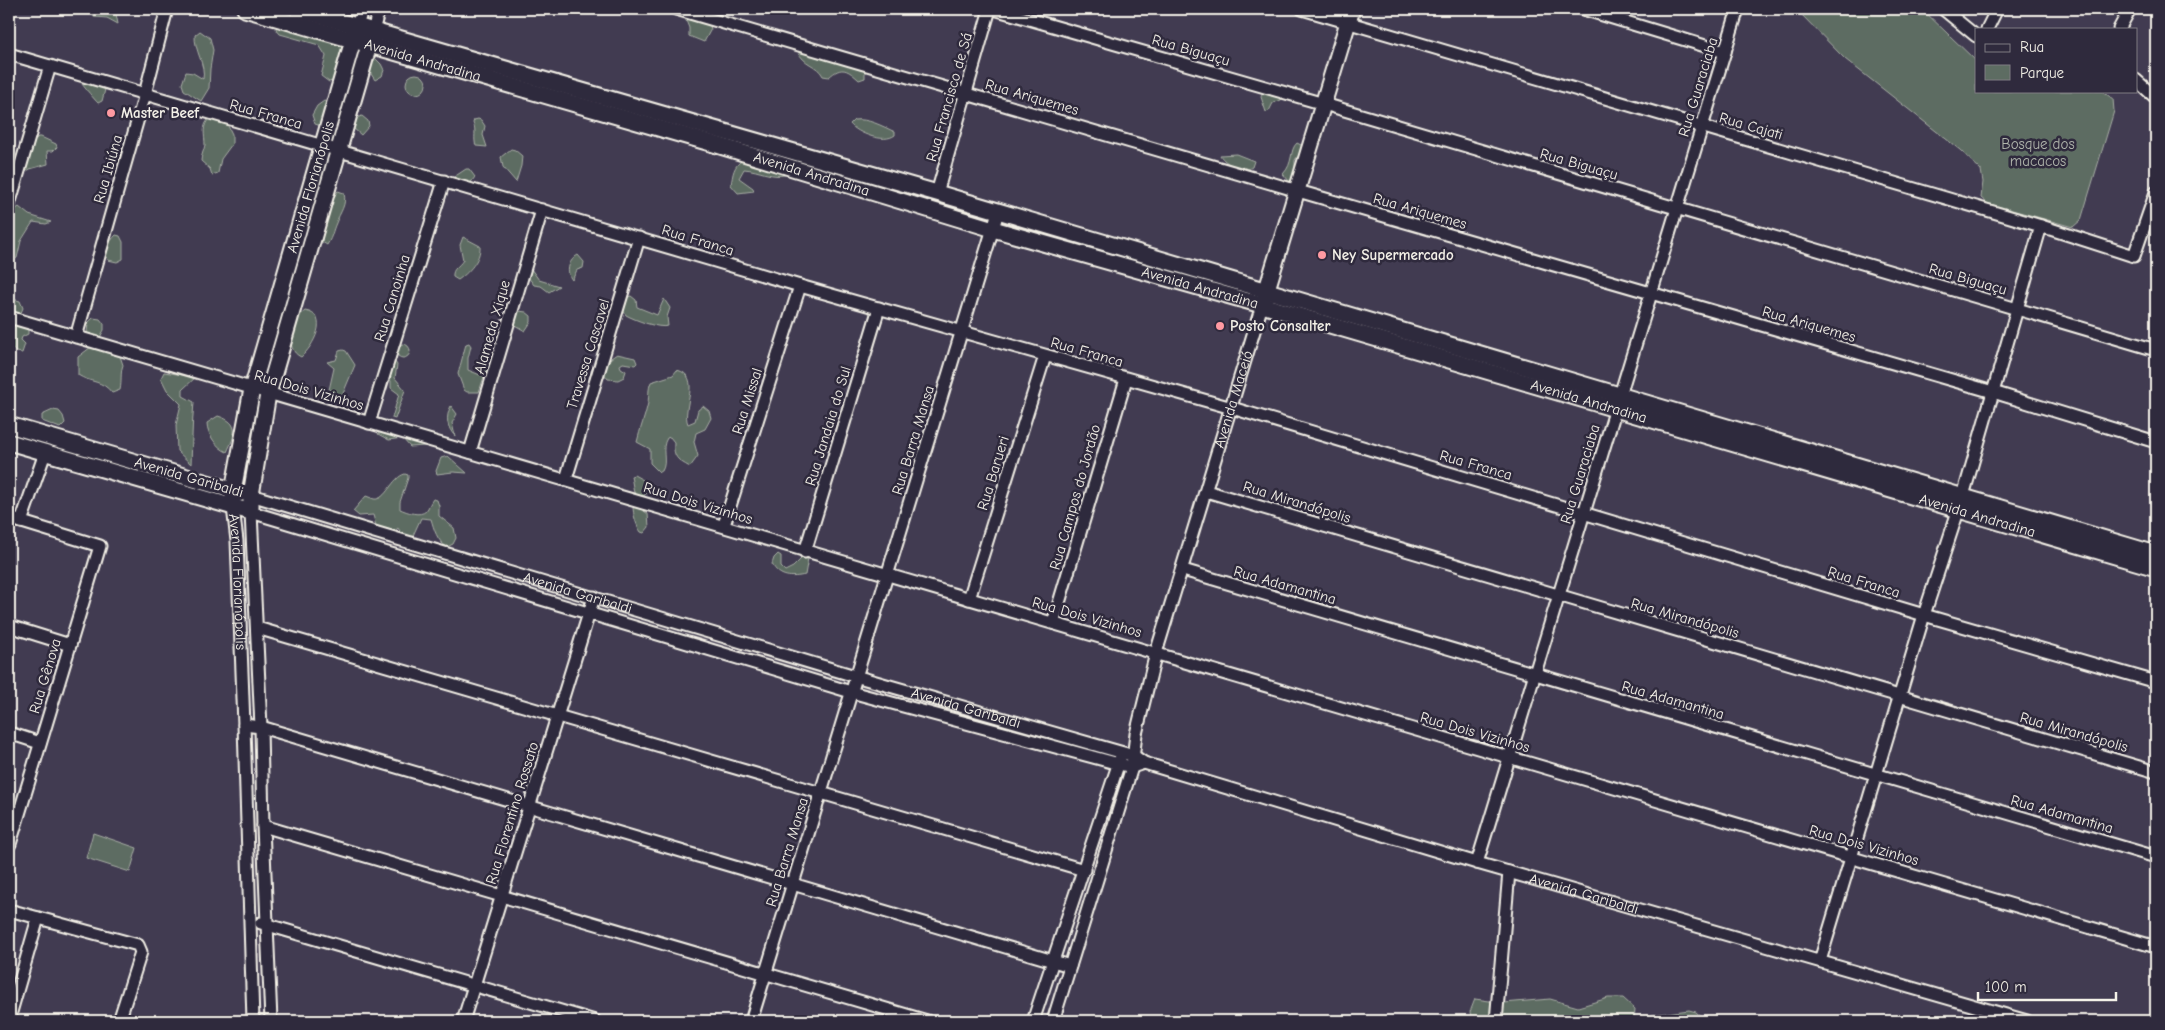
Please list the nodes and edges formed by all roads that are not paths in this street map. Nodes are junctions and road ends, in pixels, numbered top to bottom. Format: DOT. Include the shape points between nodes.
graph roads {
  1 [pos="167,9"];
  2 [pos="245,9"];
  3 [pos="297,9"];
  4 [pos="362,9"];
  5 [pos="379,9"];
  6 [pos="676,9"];
  7 [pos="992,9"];
  8 [pos="1302,9"];
  9 [pos="1583,9"];
  10 [pos="1738,9"];
  11 [pos="1943,9"];
  12 [pos="1997,9"];
  13 [pos="2130,9"];
  14 [pos="1350,16"];
  15 [pos="1988,28"];
  16 [pos="2120,28"];
  17 [pos="355,33"];
  18 [pos="1975,35"];
  19 [pos="371,38"];
  20 [pos="1725,52"];
  21 [pos="9,54"];
  22 [pos="50,66"];
  23 [pos="2138,82"];
  24 [pos="145,94"];
  25 [pos="966,94"];
  26 [pos="2156,98"];
  27 [pos="1324,104"];
  28 [pos="1701,127"];
  29 [pos="716,138"];
  30 [pos="322,146"];
  31 [pos="339,150"];
  32 [pos="444,181"];
  33 [pos="1298,191"];
  34 [pos="2156,192"];
  35 [pos="937,193"];
  36 [pos="9,205"];
  37 [pos="1678,209"];
  38 [pos="542,210"];
  39 [pos="998,212"];
  40 [pos="2041,226"];
  41 [pos="993,229"];
  42 [pos="639,238"];
  43 [pos="800,286"];
  44 [pos="1652,294"];
  45 [pos="1264,298"];
  46 [pos="880,308"];
  47 [pos="2017,309"];
  48 [pos="9,317"];
  49 [pos="962,332"];
  50 [pos="76,337"];
  51 [pos="2156,350"];
  52 [pos="1045,356"];
  53 [pos="1126,379"];
  54 [pos="252,389"];
  55 [pos="1993,392"];
  56 [pos="268,394"];
  57 [pos="1620,395"];
  58 [pos="1232,408"];
  59 [pos="1615,410"];
  60 [pos="369,423"];
  61 [pos="9,424"];
  62 [pos="50,436"];
  63 [pos="9,442"];
  64 [pos="2156,442"];
  65 [pos="470,452"];
  66 [pos="45,453"];
  67 [pos="566,479"];
  68 [pos="233,491"];
  69 [pos="1206,491"];
  70 [pos="251,495"];
  71 [pos="1961,503"];
  72 [pos="233,507"];
  73 [pos="250,512"];
  74 [pos="1584,512"];
  75 [pos="9,518"];
  76 [pos="21,522"];
  77 [pos="724,525"];
  78 [pos="805,552"];
  79 [pos="2156,554"];
  80 [pos="2156,568"];
  81 [pos="1182,570"];
  82 [pos="888,575"];
  83 [pos="1558,596"];
  84 [pos="594,597"];
  85 [pos="969,599"];
  86 [pos="590,614"];
  87 [pos="1924,615"];
  88 [pos="1053,623"];
  89 [pos="9,626"];
  90 [pos="257,628"];
  91 [pos="70,645"];
  92 [pos="1156,653"];
  93 [pos="1536,675"];
  94 [pos="856,676"];
  95 [pos="2156,682"];
  96 [pos="851,692"];
  97 [pos="1900,696"];
  98 [pos="558,716"];
  99 [pos="244,725"];
  100 [pos="261,727"];
  101 [pos="9,734"];
  102 [pos="1136,734"];
  103 [pos="40,743"];
  104 [pos="1122,752"];
  105 [pos="1134,756"];
  106 [pos="1510,758"];
  107 [pos="1118,764"];
  108 [pos="1144,764"];
  109 [pos="1132,767"];
  110 [pos="2156,772"];
  111 [pos="1876,775"];
  112 [pos="820,794"];
  113 [pos="530,806"];
  114 [pos="262,826"];
  115 [pos="10,844"];
  116 [pos="1851,856"];
  117 [pos="2156,857"];
  118 [pos="1477,863"];
  119 [pos="1084,870"];
  120 [pos="1509,872"];
  121 [pos="793,883"];
  122 [pos="502,896"];
  123 [pos="9,910"];
  124 [pos="38,918"];
  125 [pos="250,921"];
  126 [pos="267,923"];
  127 [pos="2156,947"];
  128 [pos="1053,959"];
  129 [pos="1820,961"];
  130 [pos="1070,966"];
  131 [pos="766,972"];
  132 [pos="474,986"];
  133 [pos="9,1019"];
  134 [pos="118,1021"];
  135 [pos="253,1021"];
  136 [pos="271,1021"];
  137 [pos="463,1021"];
  138 [pos="595,1021"];
  139 [pos="751,1021"];
  140 [pos="927,1021"];
  141 [pos="1033,1021"];
  142 [pos="1053,1021"];
  143 [pos="1496,1021"];
  144 [pos="2027,1021"];
  1 -- 24 [label="street, Rua Ibiúna"];
  2 -- 17 [label="main road, Avenida Andradina"];
  3 -- 17 [label="main road, Avenida Andradina"];
  4 -- 17 [label="street, Avenida Florianópolis"];
  5 -- 19 [label="street"];
  6 -- 25 [label="street, Rua Ariquemes"];
  7 -- 25 [label="street, Rua Francisco de Sá"];
  7 -- 27 [label="street, Rua Biguaçu"];
  8 -- 14 [label="street, Rua Cajati"];
  9 -- 20 [label="street"];
  10 -- 20 [label="street, Rua Guaraciaba"];
  11 -- 18 [label="street"];
  12 -- 15 [label="street"];
  13 -- 16 [label="street"];
  14 -- 27 [label="main road, Avenida Maceió"];
  14 -- 28 [label="street, Rua Cajati"];
  17 -- 19 [label="main road, Avenida Andradina"];
  17 -- 30 [label="main road, Avenida Florianópolis"];
  19 -- 29 [label="main road, Avenida Andradina"];
  19 -- 31 [label="main road"];
  20 -- 28 [label="street, Rua Guaraciaba"];
  21 -- 22 [label="street, Rua Franca"];
  22 -- 24 [label="street, Rua Franca"];
  22 -- 36 [label="street"];
  23 -- 26 [label="street"];
  24 -- 30 [label="street, Rua Franca"];
  24 -- 50 [label="street, Rua Ibiúna"];
  25 -- 33 [label="street, Rua Ariquemes"];
  25 -- 35 [label="street, Rua Francisco de Sá"];
  27 -- 33 [label="main road, Avenida Maceió"];
  27 -- 37 [label="street, Rua Biguaçu"];
  28 -- 37 [label="street, Rua Guaraciaba"];
  28 -- 40 [label="street, Rua Cajati"];
  29 -- 35 [label="main road, Avenida Andradina"];
  29 -- 41 [label="main road, Avenida Andradina"];
  30 -- 31 [label="street, Rua Franca"];
  30 -- 54 [label="main road, Avenida Florianópolis"];
  31 -- 32 [label="street, Rua Franca"];
  31 -- 56 [label="main road"];
  32 -- 38 [label="street, Rua Franca"];
  32 -- 60 [label="street, Rua Canoinha"];
  33 -- 44 [label="street, Rua Ariquemes"];
  33 -- 45 [label="main road, Avenida Maceió"];
  34 -- 40 [label="street, Rua Cajati" via="2134,256"];
  35 -- 39 [label="main road, Avenida Andradina"];
  37 -- 44 [label="street, Rua Guaraciaba"];
  37 -- 47 [label="street, Rua Biguaçu"];
  38 -- 42 [label="street, Rua Franca"];
  38 -- 65 [label="street, Alameda Xique"];
  39 -- 41 [label="street, Rua Barra Mansa"];
  39 -- 45 [label="main road, Avenida Andradina"];
  40 -- 47 [label="street"];
  41 -- 45 [label="main road, Avenida Andradina"];
  41 -- 49 [label="street, Rua Barra Mansa"];
  42 -- 43 [label="street, Rua Franca"];
  42 -- 67 [label="street, Travessa Cascavel"];
  43 -- 46 [label="street, Rua Franca"];
  43 -- 77 [label="street, Rua Missal"];
  44 -- 55 [label="street, Rua Ariquemes"];
  44 -- 57 [label="street, Rua Guaraciaba"];
  45 -- 57 [label="main road, Avenida Andradina"];
  45 -- 58 [label="street, Avenida Maceió"];
  45 -- 59 [label="main road, Avenida Andradina"];
  46 -- 49 [label="street, Rua Franca"];
  46 -- 78 [label="street, Rua Jandaia do Sul"];
  47 -- 51 [label="street, Rua Biguaçu"];
  47 -- 55 [label="street"];
  48 -- 50 [label="street, Rua Dois Vizinhos"];
  49 -- 52 [label="street, Rua Franca"];
  49 -- 82 [label="street, Rua Barra Mansa"];
  50 -- 54 [label="street, Rua Dois Vizinhos"];
  52 -- 53 [label="street, Rua Franca"];
  52 -- 85 [label="street, Rua Barueri"];
  53 -- 58 [label="street, Rua Franca"];
  53 -- 88 [label="street, Rua Campos do Jordão"];
  54 -- 56 [label="street, Rua Dois Vizinhos"];
  54 -- 68 [label="main road, Avenida Florianópolis"];
  55 -- 64 [label="street, Rua Ariquemes"];
  55 -- 71 [label="street"];
  56 -- 60 [label="street, Rua Dois Vizinhos"];
  56 -- 70 [label="main road"];
  57 -- 59 [label="street, Rua Guaraciaba"];
  57 -- 71 [label="main road, Avenida Andradina"];
  58 -- 69 [label="street, Avenida Maceió"];
  58 -- 74 [label="street, Rua Franca"];
  59 -- 71 [label="main road, Avenida Andradina"];
  59 -- 74 [label="street, Rua Guaraciaba"];
  60 -- 65 [label="street, Rua Dois Vizinhos"];
  61 -- 62 [label="main road, Avenida Garibaldi"];
  62 -- 66 [label="main road"];
  62 -- 68 [label="main road, Avenida Garibaldi"];
  63 -- 66 [label="main road, Avenida Garibaldi"];
  65 -- 67 [label="street, Rua Dois Vizinhos"];
  66 -- 72 [label="main road, Avenida Garibaldi"];
  66 -- 76 [label="street"];
  67 -- 77 [label="street, Rua Dois Vizinhos"];
  68 -- 70 [label="main road, Avenida Garibaldi"];
  68 -- 72 [label="main road, Avenida Florianópolis"];
  69 -- 81 [label="street, Avenida Maceió"];
  69 -- 83 [label="street, Rua Mirandópolis"];
  70 -- 73 [label="main road"];
  70 -- 84 [label="street, Avenida Garibaldi"];
  71 -- 79 [label="main road, Avenida Andradina"];
  71 -- 80 [label="main road, Avenida Andradina"];
  71 -- 87 [label="street"];
  72 -- 73 [label="main road, Avenida Garibaldi"];
  72 -- 99 [label="street, Avenida Florianópolis"];
  73 -- 86 [label="street, Avenida Garibaldi"];
  73 -- 90 [label="street, Avenida Florianópolis"];
  74 -- 83 [label="street, Rua Guaraciaba"];
  74 -- 87 [label="street, Rua Franca"];
  75 -- 76 [label="street"];
  76 -- 91 [label="street, Rua Gênova" via="100,546"];
  77 -- 78 [label="street, Rua Dois Vizinhos"];
  78 -- 82 [label="street, Rua Dois Vizinhos"];
  81 -- 92 [label="street, Avenida Maceió"];
  81 -- 93 [label="street, Rua Adamantina"];
  82 -- 85 [label="street, Rua Dois Vizinhos"];
  82 -- 94 [label="street, Rua Barra Mansa"];
  83 -- 93 [label="street, Rua Guaraciaba"];
  83 -- 97 [label="street, Rua Mirandópolis"];
  84 -- 86 [label="street, Rua Florentino Rossato"];
  84 -- 94 [label="street, Avenida Garibaldi"];
  85 -- 88 [label="street, Rua Dois Vizinhos"];
  86 -- 96 [label="street, Avenida Garibaldi"];
  86 -- 98 [label="street, Rua Florentino Rossato"];
  87 -- 95 [label="street, Rua Franca"];
  87 -- 97 [label="street"];
  88 -- 92 [label="street, Rua Dois Vizinhos"];
  89 -- 91 [label="street"];
  90 -- 98 [label="street"];
  90 -- 100 [label="street, Avenida Florianópolis"];
  91 -- 103 [label="street, Rua Gênova"];
  92 -- 102 [label="street, Avenida Maceió"];
  92 -- 106 [label="street, Rua Dois Vizinhos"];
  93 -- 106 [label="street, Rua Guaraciaba"];
  93 -- 111 [label="street, Rua Adamantina"];
  94 -- 96 [label="street, Rua Barra Mansa"];
  94 -- 104 [label="street, Avenida Garibaldi"];
  96 -- 107 [label="street, Avenida Garibaldi"];
  96 -- 112 [label="street, Rua Barra Mansa"];
  97 -- 110 [label="street, Rua Mirandópolis"];
  97 -- 111 [label="street"];
  98 -- 112 [label="street"];
  98 -- 113 [label="street, Rua Florentino Rossato"];
  99 -- 100 [label="street"];
  99 -- 125 [label="street, Avenida Florianópolis"];
  100 -- 113 [label="street"];
  100 -- 114 [label="street, Avenida Florianópolis"];
  101 -- 103 [label="street"];
  102 -- 104 [label="street, Avenida Maceió"];
  102 -- 105 [label="street, Avenida Maceió"];
  103 -- 115 [label="street, Rua Gênova"];
  104 -- 105 [label="street, Avenida Garibaldi"];
  104 -- 107 [label="street, Avenida Maceió"];
  105 -- 108 [label="street, Avenida Garibaldi"];
  105 -- 109 [label="street, Avenida Maceió"];
  106 -- 116 [label="street, Rua Dois Vizinhos"];
  106 -- 118 [label="street, Rua Guaraciaba"];
  107 -- 109 [label="street, Avenida Garibaldi"];
  107 -- 119 [label="street, Avenida Maceió"];
  108 -- 109 [label="street, Avenida Garibaldi"];
  108 -- 118 [label="street, Avenida Garibaldi"];
  109 -- 130 [label="street, Avenida Maceió"];
  111 -- 116 [label="street"];
  111 -- 117 [label="street, Rua Adamantina"];
  112 -- 119 [label="street"];
  112 -- 121 [label="street, Rua Barra Mansa"];
  113 -- 121 [label="street"];
  113 -- 122 [label="street, Rua Florentino Rossato"];
  114 -- 122 [label="street"];
  114 -- 126 [label="street, Avenida Florianópolis"];
  116 -- 127 [label="street, Rua Dois Vizinhos"];
  116 -- 129 [label="street"];
  118 -- 120 [label="street, Avenida Garibaldi"];
  119 -- 128 [label="street, Avenida Maceió"];
  120 -- 129 [label="street, Avenida Garibaldi"];
  120 -- 143 [label="street"];
  121 -- 128 [label="street"];
  121 -- 131 [label="street, Rua Barra Mansa"];
  122 -- 131 [label="street"];
  122 -- 132 [label="street, Rua Florentino Rossato"];
  123 -- 124 [label="street"];
  124 -- 133 [label="street"];
  124 -- 134 [label="street" via="138,945 141,952"];
  125 -- 126 [label="street"];
  125 -- 135 [label="street, Avenida Florianópolis"];
  126 -- 132 [label="street"];
  126 -- 136 [label="street, Avenida Florianópolis"];
  128 -- 130 [label="street"];
  128 -- 141 [label="street, Avenida Maceió"];
  129 -- 144 [label="street, Avenida Garibaldi"];
  130 -- 142 [label="street, Avenida Maceió"];
  131 -- 139 [label="street, Rua Barra Mansa"];
  131 -- 140 [label="street"];
  132 -- 137 [label="street, Rua Florentino Rossato"];
  132 -- 138 [label="street"];
}
